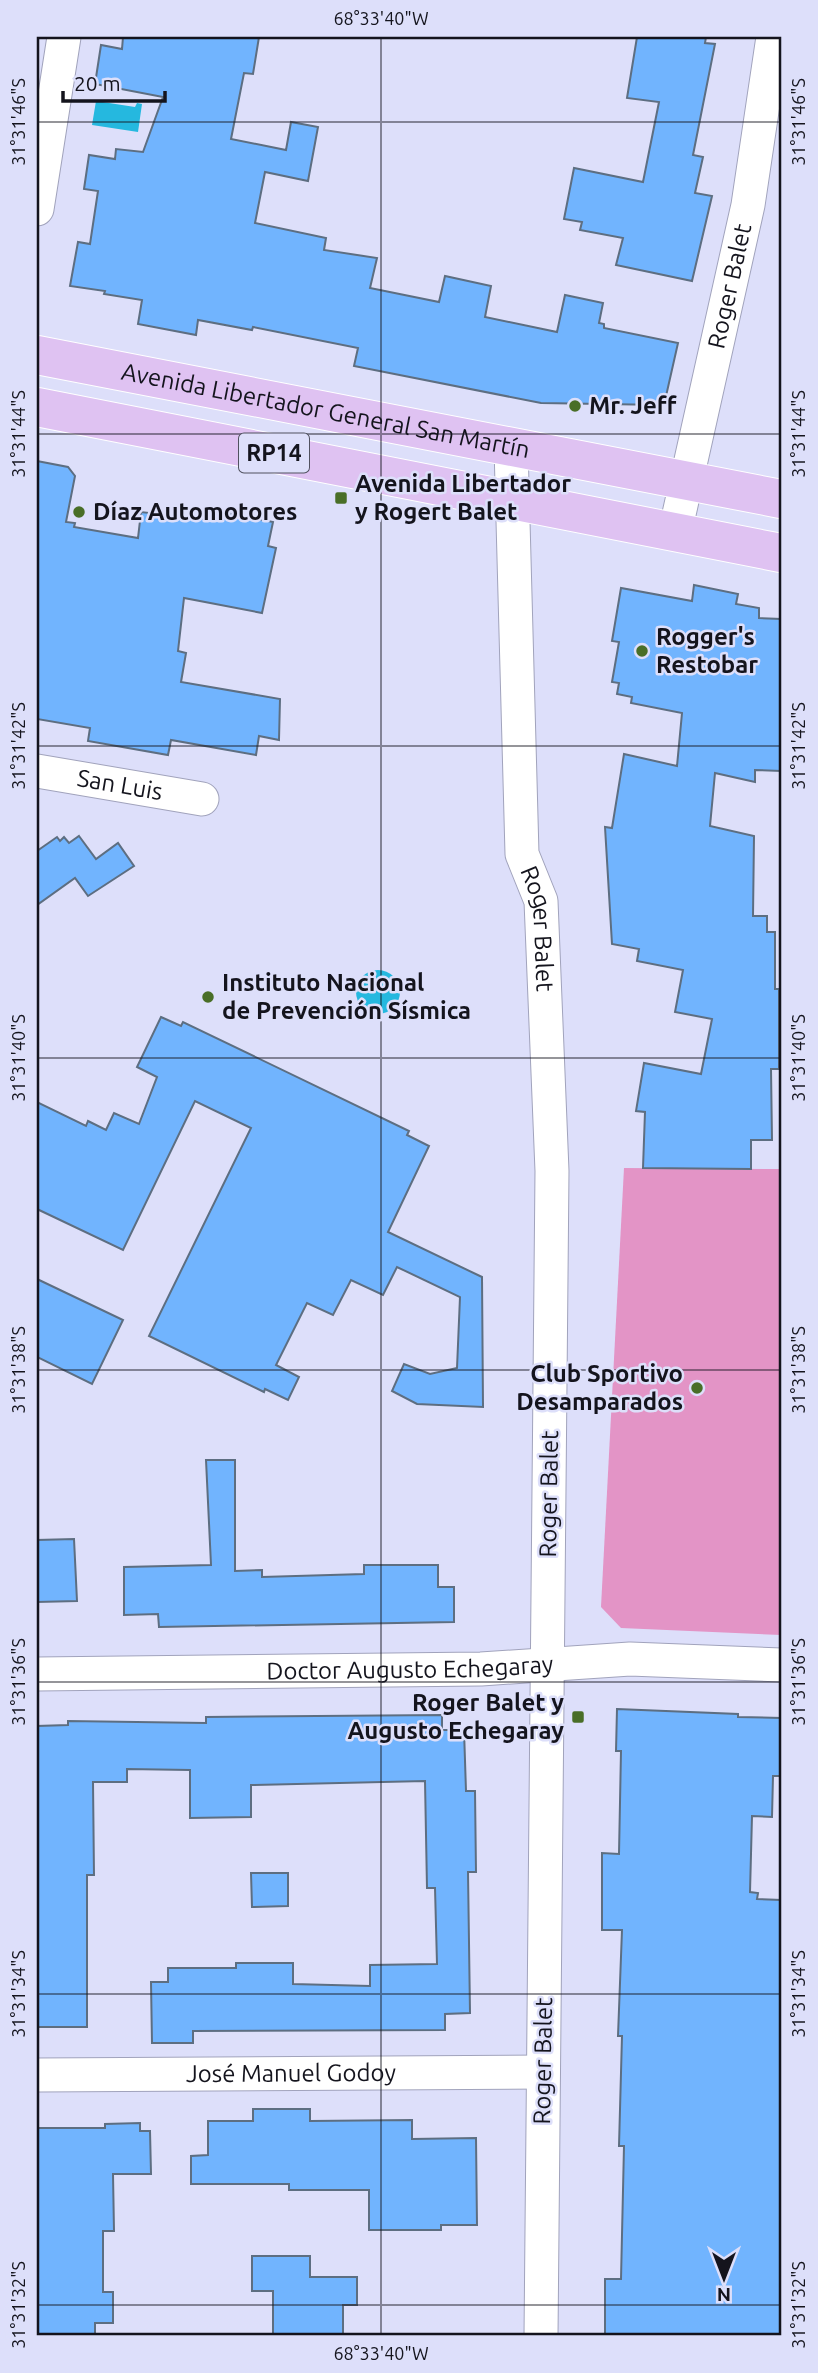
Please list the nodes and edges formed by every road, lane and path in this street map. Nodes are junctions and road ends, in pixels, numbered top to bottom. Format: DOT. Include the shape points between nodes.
graph roads {
  1 [pos="64,37"];
  2 [pos="773,37"];
  3 [pos="37,209"];
  4 [pos="37,355"];
  5 [pos="37,407"];
  6 [pos="511,447"];
  7 [pos="687,480"];
  8 [pos="781,499"];
  9 [pos="512,500"];
  10 [pos="675,532"];
  11 [pos="781,553"];
  12 [pos="37,771"];
  13 [pos="202,799"];
  14 [pos="547,1665"];
  15 [pos="781,1665"];
  16 [pos="37,1674"];
  17 [pos="543,2072"];
  18 [pos="37,2075"];
  19 [pos="541,2336"];
  1 -- 3 [label="street"];
  2 -- 7 [label="street, Roger Balet" via="748,205"];
  4 -- 6 [label="main road, Avenida Libertador General San Martín / RP14"];
  5 -- 9 [label="main road, RP14"];
  6 -- 7 [label="main road, Avenida Libertador General San Martín / RP14"];
  6 -- 9 [label="street, Roger Balet"];
  7 -- 8 [label="main road, Avenida Libertador General San Martín / RP14"];
  7 -- 10 [label="street, Roger Balet"];
  9 -- 10 [label="main road, RP14"];
  9 -- 14 [label="street, Roger Balet" via="522,854 541,901 552,1171"];
  10 -- 11 [label="main road, RP14"];
  12 -- 13 [label="street, San Luis"];
  14 -- 15 [label="street, Doctor Augusto Echegaray" via="630,1659"];
  14 -- 16 [label="street, Doctor Augusto Echegaray"];
  14 -- 17 [label="street, Roger Balet"];
  17 -- 18 [label="street, José Manuel Godoy"];
  17 -- 19 [label="street, Roger Balet"];
}
